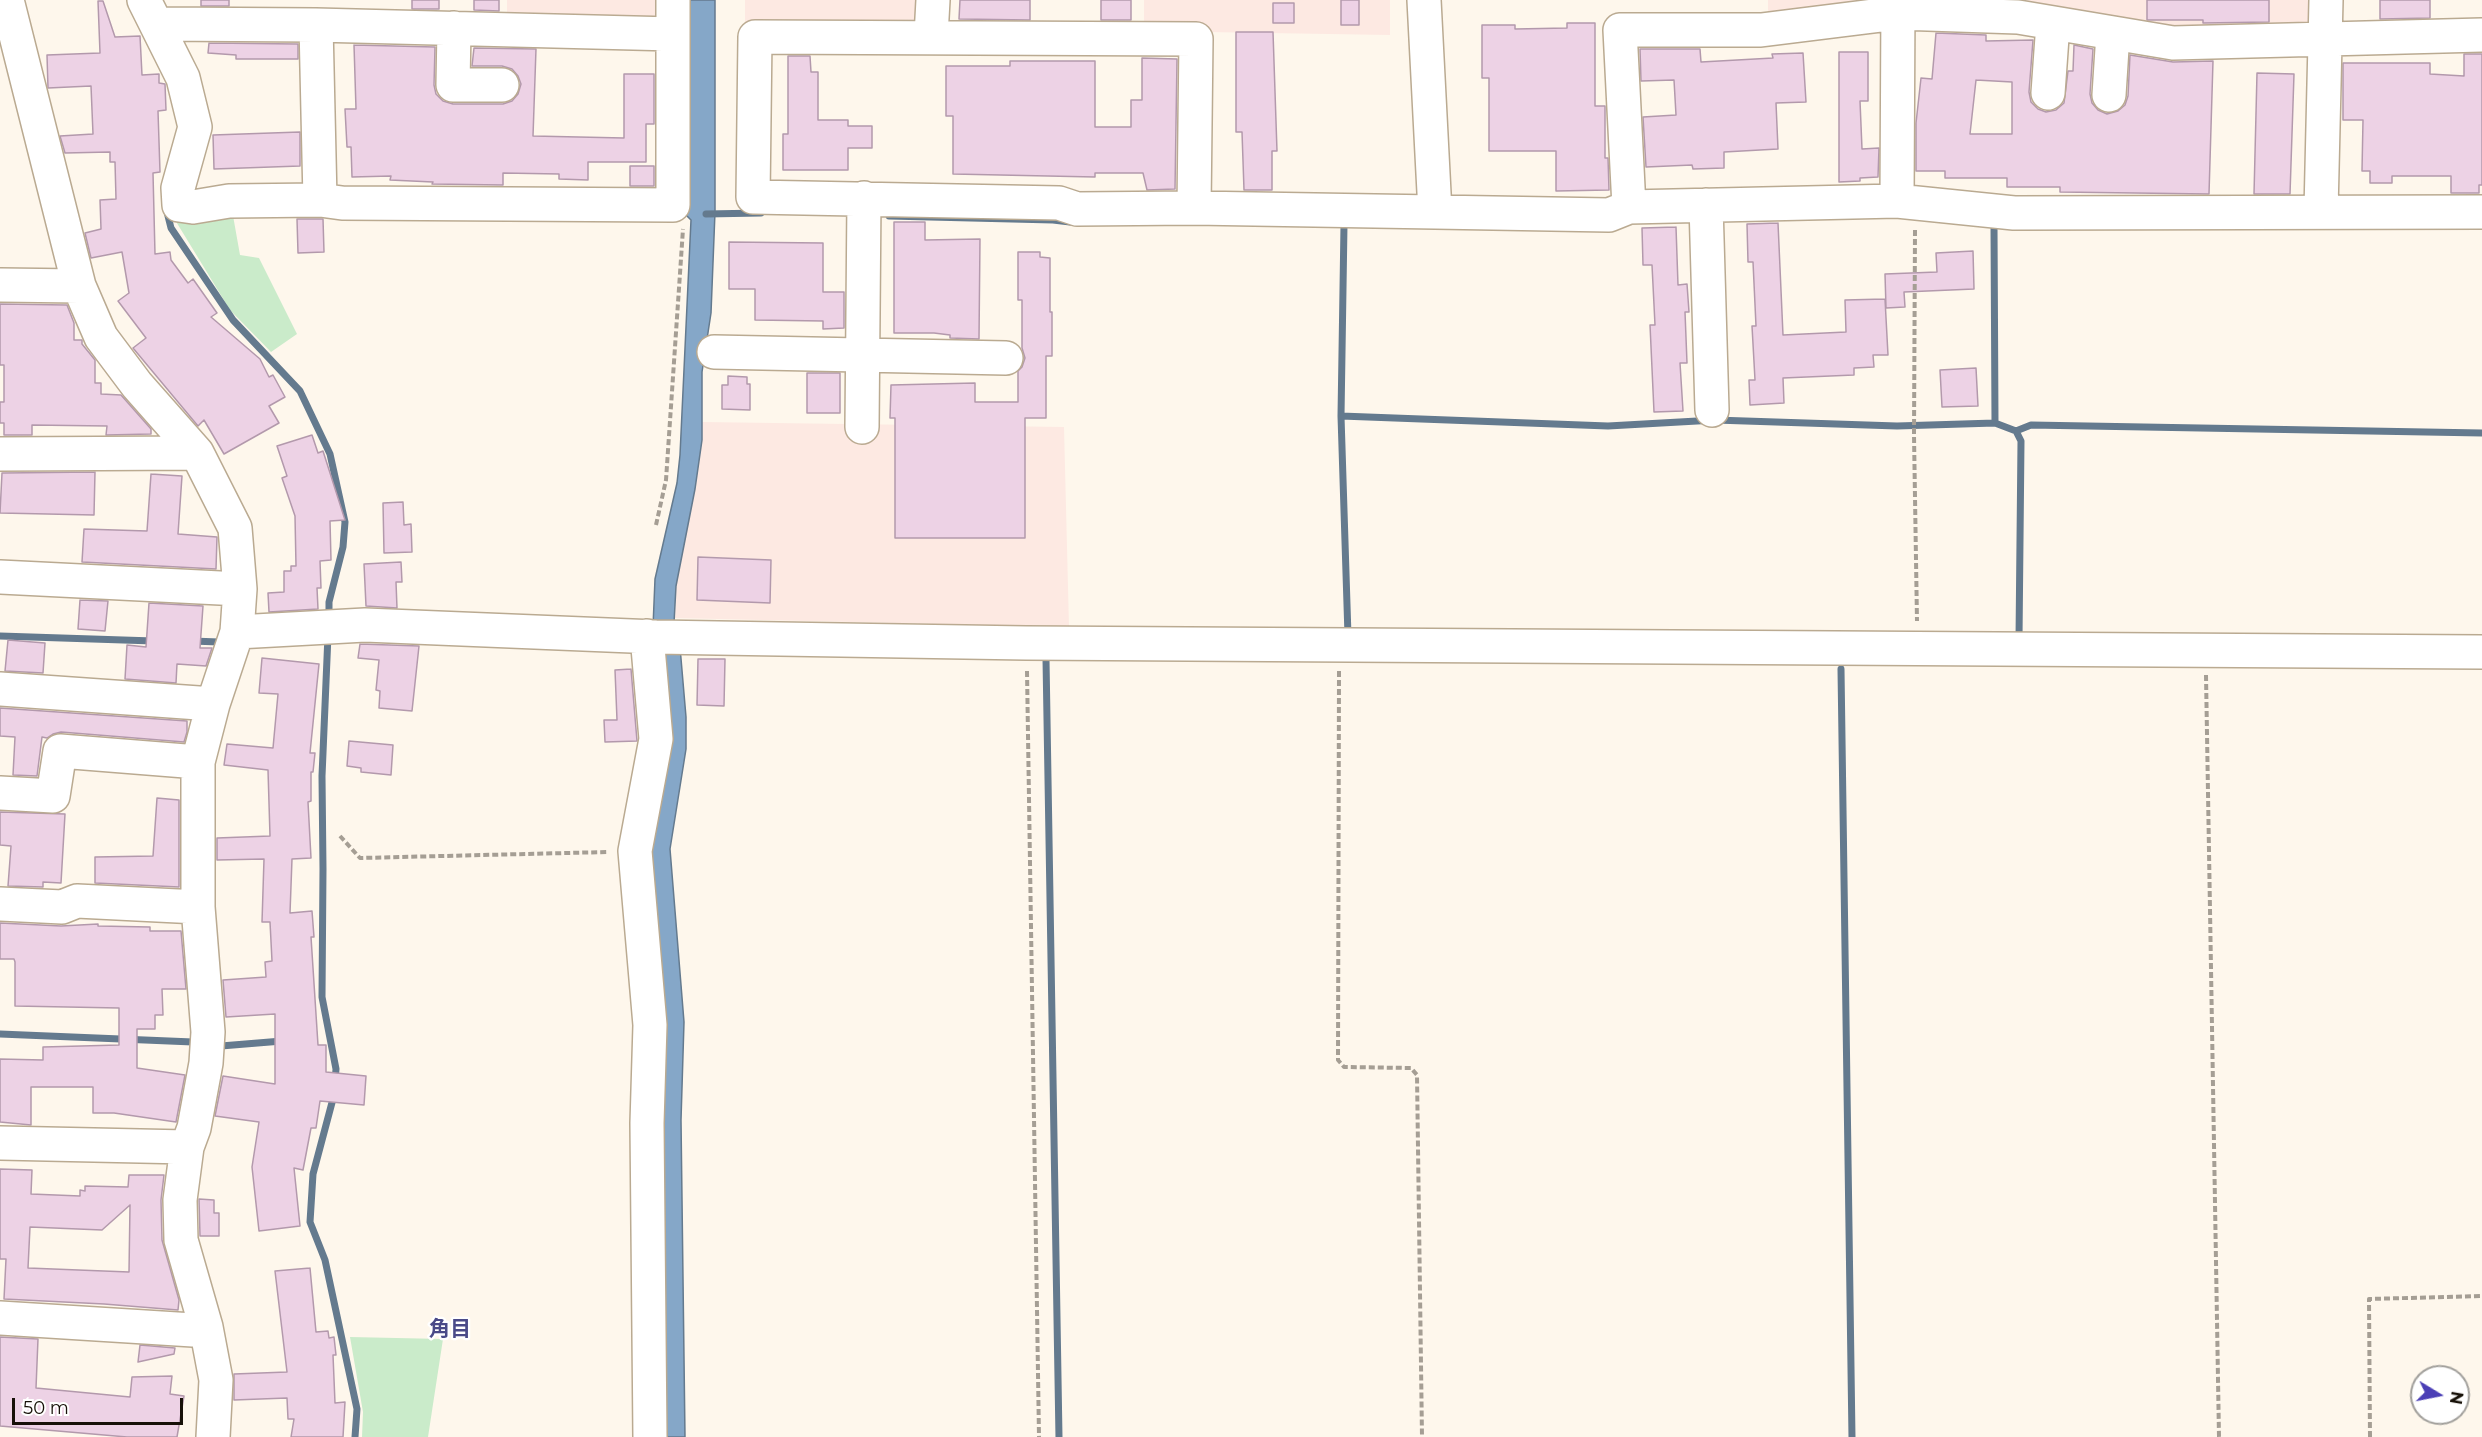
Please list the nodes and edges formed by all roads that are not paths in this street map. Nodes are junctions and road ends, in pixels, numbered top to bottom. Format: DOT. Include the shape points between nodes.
graph roads {
  1 [pos="7,0"];
  2 [pos="673,0"];
  3 [pos="933,0"];
  4 [pos="1424,0"];
  5 [pos="2326,0"];
  6 [pos="1898,7"];
  7 [pos="150,12"];
  8 [pos="2053,22"];
  9 [pos="316,25"];
  10 [pos="454,28"];
  11 [pos="2113,33"];
  12 [pos="673,34"];
  13 [pos="2482,35"];
  14 [pos="931,36"];
  15 [pos="2325,38"];
  16 [pos="502,85"];
  17 [pos="2048,93"];
  18 [pos="2109,95"];
  19 [pos="320,200"];
  20 [pos="1897,201"];
  21 [pos="1629,207"];
  22 [pos="1194,208"];
  23 [pos="864,209"];
  24 [pos="1435,212"];
  25 [pos="2321,212"];
  26 [pos="2482,212"];
  27 [pos="1706,214"];
  28 [pos="0,285"];
  29 [pos="79,286"];
  30 [pos="714,352"];
  31 [pos="863,355"];
  32 [pos="1006,358"];
  33 [pos="1712,410"];
  34 [pos="862,427"];
  35 [pos="197,453"];
  36 [pos="0,454"];
  37 [pos="0,577"];
  38 [pos="240,589"];
  39 [pos="237,632"];
  40 [pos="659,637"];
  41 [pos="2482,652"];
  42 [pos="0,689"];
  43 [pos="213,704"];
  44 [pos="198,762"];
  45 [pos="0,793"];
  46 [pos="0,904"];
  47 [pos="198,907"];
  48 [pos="0,1143"];
  49 [pos="187,1147"];
  50 [pos="0,1318"];
  51 [pos="206,1327"];
  52 [pos="213,1437"];
  53 [pos="650,1437"];
  1 -- 29 [label="street"];
  2 -- 12 [label="street"];
  3 -- 14 [label="street"];
  4 -- 24 [label="street"];
  5 -- 15 [label="street"];
  6 -- 8 [label="street"];
  6 -- 20 [label="street"];
  6 -- 21 [label="street" via="1761,30 1620,30"];
  7 -- 9 [label="street"];
  7 -- 19 [label="street" via="183,78 195,127 178,188 179,205"];
  8 -- 11 [label="street"];
  8 -- 17 [label="street"];
  9 -- 10 [label="street"];
  9 -- 19 [label="street"];
  10 -- 12 [label="street"];
  10 -- 16 [label="street" via="453,85"];
  11 -- 15 [label="street" via="2173,42"];
  11 -- 18 [label="street"];
  12 -- 19 [label="street" via="673,205"];
  13 -- 15 [label="street"];
  14 -- 22 [label="street" via="1196,39"];
  14 -- 23 [label="street" via="755,37 753,197"];
  15 -- 25 [label="street"];
  20 -- 25 [label="street" via="2014,213"];
  20 -- 27 [label="street"];
  21 -- 24 [label="street" via="1609,215"];
  21 -- 27 [label="street"];
  22 -- 23 [label="street" via="1077,209 1059,203"];
  22 -- 24 [label="street"];
  23 -- 31 [label="street"];
  25 -- 26 [label="street"];
  27 -- 33 [label="street"];
  28 -- 29 [label="street"];
  29 -- 35 [label="street" via="101,337"];
  30 -- 31 [label="street"];
  31 -- 32 [label="street"];
  31 -- 34 [label="street"];
  35 -- 36 [label="street"];
  35 -- 38 [label="street" via="235,528"];
  37 -- 38 [label="street"];
  38 -- 39 [label="street"];
  39 -- 40 [label="street" via="365,625"];
  39 -- 43 [label="street"];
  40 -- 41 [label="street" via="1339,646"];
  40 -- 53 [label="street" via="656,739 635,851 650,1025 646,1123"];
  42 -- 43 [label="street"];
  43 -- 44 [label="street"];
  44 -- 45 [label="street" via="60,751 53,796"];
  44 -- 47 [label="street"];
  46 -- 47 [label="street" via="62,907 77,901"];
  47 -- 49 [label="street" via="208,1032 206,1063"];
  48 -- 49 [label="street"];
  49 -- 51 [label="street" via="180,1200 181,1240"];
  50 -- 51 [label="street" via="193,1330"];
  51 -- 52 [label="street" via="216,1380"];
}
